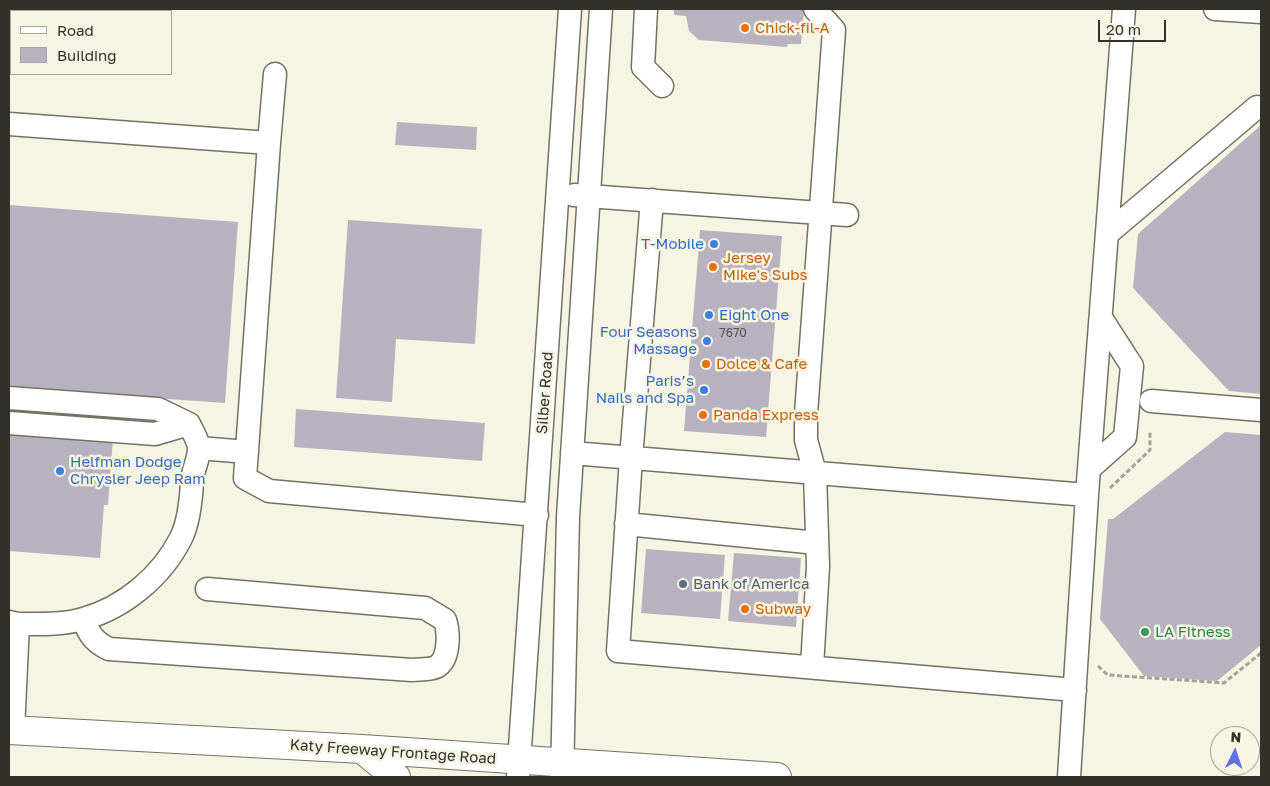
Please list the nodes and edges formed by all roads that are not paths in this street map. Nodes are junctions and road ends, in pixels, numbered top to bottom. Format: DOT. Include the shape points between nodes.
graph roads {
  1 [pos="570,9"];
  2 [pos="601,9"];
  3 [pos="646,9"];
  4 [pos="814,9"];
  5 [pos="1124,9"];
  6 [pos="1215,9"];
  7 [pos="1261,12"];
  8 [pos="275,74"];
  9 [pos="662,86"];
  10 [pos="1261,108"];
  11 [pos="9,124"];
  12 [pos="270,143"];
  13 [pos="558,194"];
  14 [pos="589,196"];
  15 [pos="652,200"];
  16 [pos="820,213"];
  17 [pos="847,215"];
  18 [pos="1107,234"];
  19 [pos="1101,318"];
  20 [pos="9,398"];
  21 [pos="1151,401"];
  22 [pos="1261,410"];
  23 [pos="9,422"];
  24 [pos="189,424"];
  25 [pos="199,448"];
  26 [pos="247,452"];
  27 [pos="572,453"];
  28 [pos="630,458"];
  29 [pos="1090,469"];
  30 [pos="815,473"];
  31 [pos="1087,495"];
  32 [pos="537,515"];
  33 [pos="626,524"];
  34 [pos="817,542"];
  35 [pos="208,589"];
  36 [pos="84,619"];
  37 [pos="14,623"];
  38 [pos="812,667"];
  39 [pos="1075,690"];
  40 [pos="11,730"];
  41 [pos="362,749"];
  42 [pos="519,769"];
  43 [pos="563,770"];
  44 [pos="396,777"];
  45 [pos="777,777"];
  46 [pos="1069,777"];
  1 -- 13 [label="street, Silber Road"];
  2 -- 14 [label="street, Silber Road"];
  3 -- 9 [label="street" via="642,67"];
  4 -- 16 [label="street" via="834,30"];
  5 -- 18 [label="street"];
  6 -- 7 [label="street"];
  8 -- 12 [label="street"];
  10 -- 18 [label="street" via="1257,107"];
  11 -- 12 [label="street"];
  12 -- 26 [label="street"];
  13 -- 14 [label="street"];
  13 -- 32 [label="street, Silber Road"];
  14 -- 15 [label="street"];
  14 -- 27 [label="street, Silber Road"];
  15 -- 16 [label="street"];
  15 -- 28 [label="street"];
  16 -- 17 [label="street"];
  16 -- 30 [label="street" via="806,414 806,440"];
  18 -- 19 [label="street"];
  19 -- 29 [label="street"];
  19 -- 29 [label="street" via="1132,366 1125,438"];
  20 -- 24 [label="street" via="158,409"];
  21 -- 22 [label="street"];
  23 -- 24 [label="street" via="155,434"];
  24 -- 25 [label="street"];
  25 -- 26 [label="street"];
  25 -- 36 [label="street" via="182,538 165,564 143,587 117,604"];
  26 -- 32 [label="street" via="245,478 269,491"];
  27 -- 28 [label="street"];
  27 -- 43 [label="street, Silber Road"];
  28 -- 30 [label="street"];
  28 -- 33 [label="street"];
  29 -- 31 [label="street"];
  30 -- 31 [label="street"];
  30 -- 34 [label="street"];
  31 -- 39 [label="street"];
  32 -- 42 [label="street, Silber Road"];
  33 -- 34 [label="street"];
  33 -- 38 [label="street" via="618,651"];
  34 -- 38 [label="street"];
  35 -- 36 [label="street" via="424,608 445,620 450,633 448,644 442,661 436,667 402,670 110,649 98,644"];
  36 -- 37 [label="street" via="53,624"];
  37 -- 40 [label="street"];
  38 -- 39 [label="street"];
  39 -- 46 [label="street"];
  40 -- 41 [label="main road, Katy Freeway Frontage Road"];
  41 -- 42 [label="main road, Katy Freeway Frontage Road"];
  41 -- 44 [label="main road"];
  42 -- 43 [label="main road, Katy Freeway Frontage Road"];
  43 -- 45 [label="main road, Katy Freeway Frontage Road"];
}
